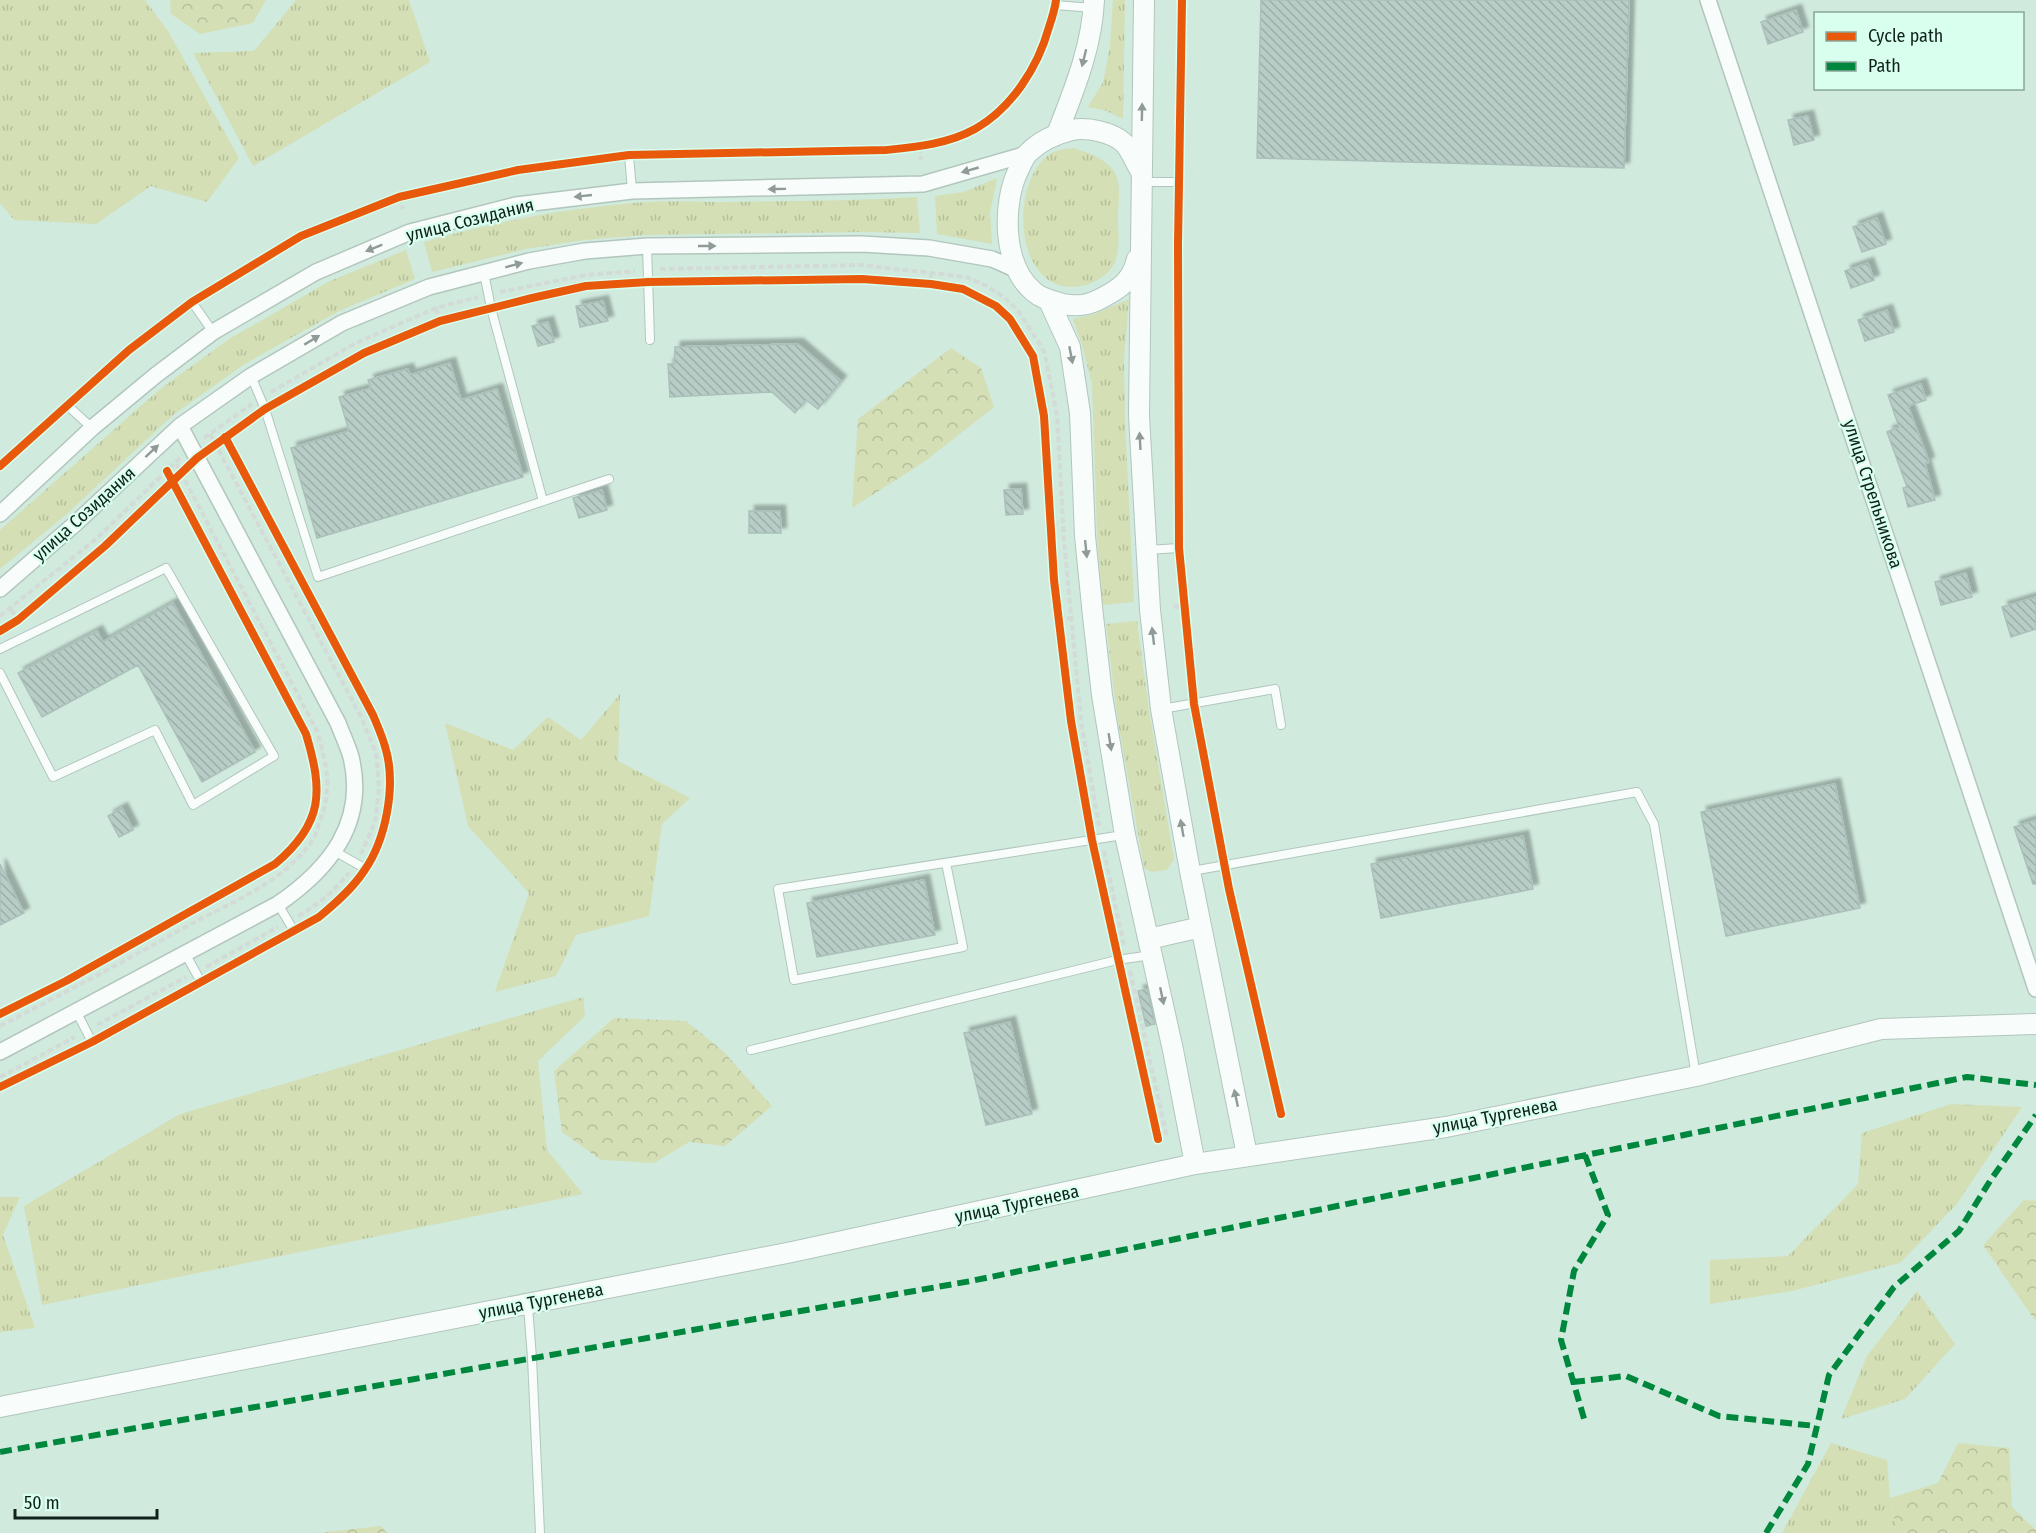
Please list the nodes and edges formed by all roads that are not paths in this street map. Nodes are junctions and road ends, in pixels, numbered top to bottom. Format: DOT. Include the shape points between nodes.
graph roads {
  1 [pos="1144,0"];
  2 [pos="1708,0"];
  3 [pos="1094,4"];
  4 [pos="1055,5"];
  5 [pos="1057,134"];
  6 [pos="1027,154"];
  7 [pos="629,155"];
  8 [pos="1140,176"];
  9 [pos="1179,182"];
  10 [pos="632,191"];
  11 [pos="647,246"];
  12 [pos="1141,248"];
  13 [pos="1017,270"];
  14 [pos="484,273"];
  15 [pos="1049,301"];
  16 [pos="192,302"];
  17 [pos="213,332"];
  18 [pos="650,340"];
  19 [pos="250,376"];
  20 [pos="67,405"];
  21 [pos="180,426"];
  22 [pos="92,428"];
  23 [pos="609,479"];
  24 [pos="543,501"];
  25 [pos="0,514"];
  26 [pos="1179,548"];
  27 [pos="1145,550"];
  28 [pos="0,589"];
  29 [pos="0,649"];
  30 [pos="0,673"];
  31 [pos="1161,710"];
  32 [pos="1281,725"];
  33 [pos="1125,835"];
  34 [pos="336,852"];
  35 [pos="946,863"];
  36 [pos="366,869"];
  37 [pos="1190,871"];
  38 [pos="278,904"];
  39 [pos="1201,927"];
  40 [pos="294,931"];
  41 [pos="1151,947"];
  42 [pos="185,953"];
  43 [pos="201,982"];
  44 [pos="2036,989"];
  45 [pos="76,1011"];
  46 [pos="2036,1024"];
  47 [pos="92,1042"];
  48 [pos="751,1050"];
  49 [pos="0,1052"];
  50 [pos="1696,1076"];
  51 [pos="1247,1155"];
  52 [pos="1195,1164"];
  53 [pos="528,1304"];
  54 [pos="0,1407"];
  55 [pos="540,1533"];
  8 -- 1 [label="street, one-way"];
  2 -- 44 [label="street, улица Стрельникова"];
  3 -- 4 [label="lane"];
  3 -- 5 [label="street, one-way" via="1082,69"];
  5 -- 6 [label="street"];
  5 -- 8 [label="street" via="1077,129 1098,130 1123,143"];
  6 -- 10 [label="street, улица Созидания, one-way" via="923,184"];
  6 -- 13 [label="street" via="1013,182 1008,214 1009,240"];
  7 -- 10 [label="lane"];
  8 -- 9 [label="lane"];
  8 -- 12 [label="street"];
  10 -- 17 [label="street, улица Созидания, one-way" via="516,206 411,232 315,272"];
  11 -- 13 [label="street, улица Созидания, one-way" via="862,244 929,248 992,259"];
  14 -- 11 [label="street, улица Созидания, one-way" via="585,251"];
  11 -- 18 [label="lane"];
  12 -- 15 [label="street" via="1134,273 1110,294 1092,304 1075,306"];
  27 -- 12 [label="street, one-way" via="1139,416"];
  13 -- 15 [label="street" via="1033,291"];
  19 -- 14 [label="street, улица Созидания, one-way" via="342,322 429,287"];
  14 -- 24 [label="lane"];
  15 -- 33 [label="street, one-way" via="1070,347 1080,413 1093,616"];
  16 -- 17 [label="lane"];
  17 -- 22 [label="street, улица Созидания"];
  19 -- 21 [label="street, улица Созидания"];
  19 -- 24 [label="lane" via="318,577"];
  20 -- 22 [label="lane"];
  28 -- 21 [label="street, улица Созидания, one-way"];
  21 -- 34 [label="street" via="338,723 351,758 352,814"];
  22 -- 25 [label="street, улица Созидания"];
  23 -- 24 [label="lane"];
  26 -- 27 [label="lane"];
  31 -- 27 [label="street, one-way"];
  29 -- 30 [label="lane" via="166,568 274,756 193,805 155,730 53,777"];
  31 -- 32 [label="lane" via="1275,689"];
  37 -- 31 [label="street, one-way"];
  33 -- 35 [label="lane"];
  33 -- 41 [label="street"];
  34 -- 36 [label="lane"];
  34 -- 38 [label="street" via="316,875"];
  35 -- 35 [label="lane" via="778,889 794,980 963,947"];
  37 -- 39 [label="street"];
  37 -- 50 [label="lane" via="1637,792 1654,824"];
  38 -- 40 [label="lane"];
  38 -- 42 [label="street"];
  39 -- 41 [label="street"];
  51 -- 39 [label="street, one-way"];
  41 -- 48 [label="lane" via="1127,959"];
  41 -- 52 [label="street, one-way"];
  42 -- 43 [label="lane"];
  42 -- 45 [label="street"];
  45 -- 47 [label="lane"];
  45 -- 49 [label="street"];
  46 -- 50 [label="street, улица Тургенева" via="1881,1029"];
  50 -- 51 [label="street, улица Тургенева" via="1446,1127"];
  51 -- 52 [label="street, улица Тургенева"];
  52 -- 53 [label="street, улица Тургенева" via="792,1252"];
  53 -- 54 [label="street, улица Тургенева"];
  53 -- 55 [label="lane"];
}
